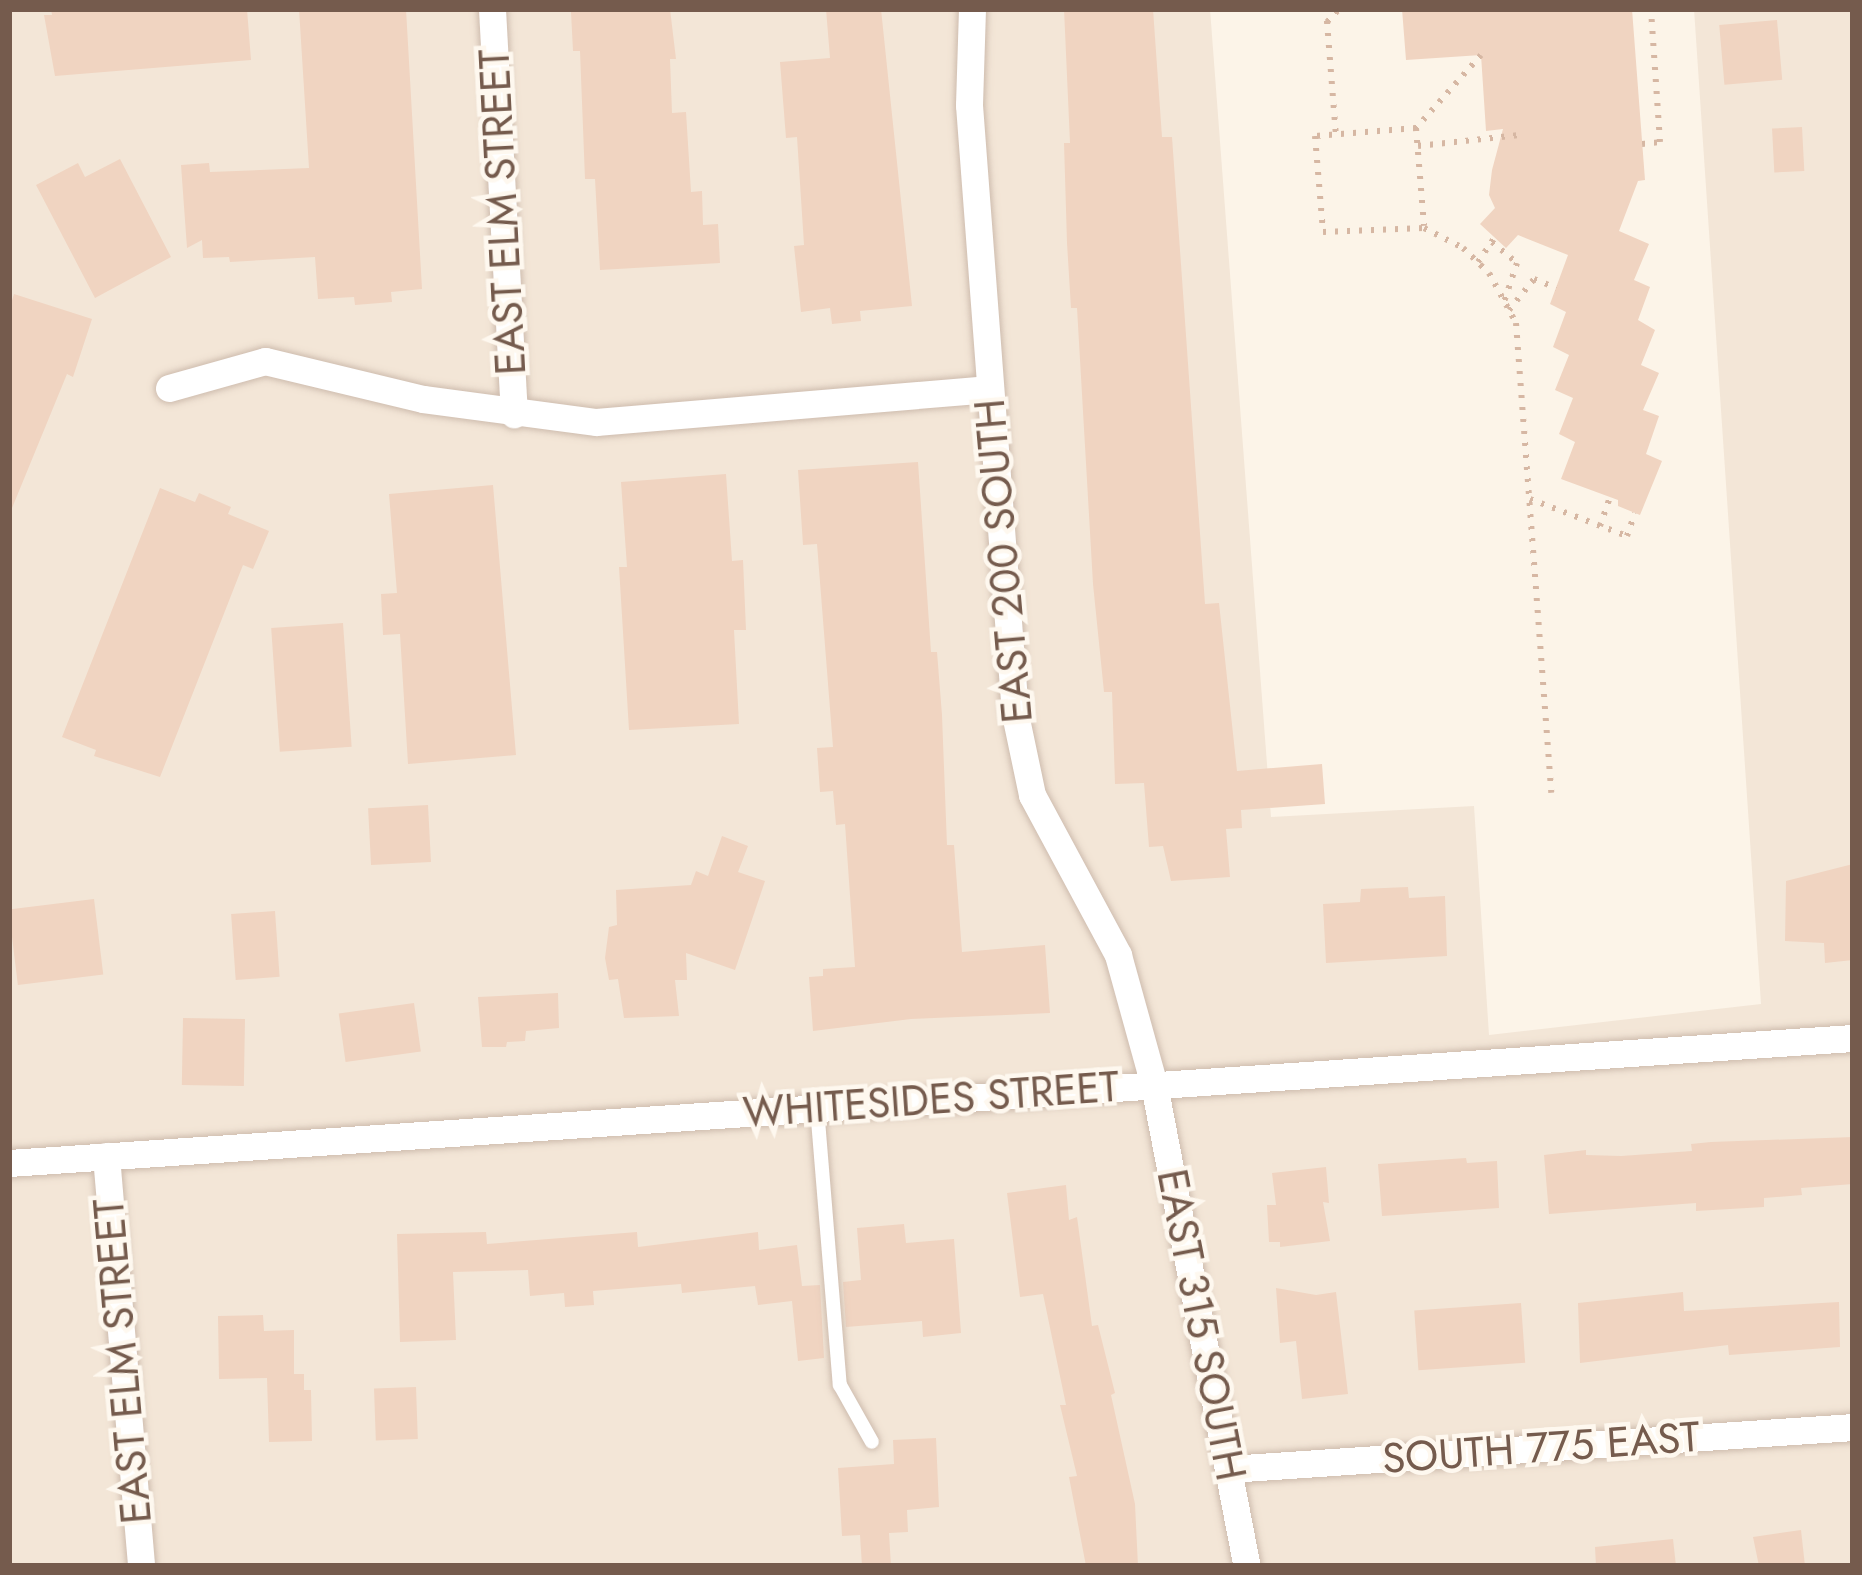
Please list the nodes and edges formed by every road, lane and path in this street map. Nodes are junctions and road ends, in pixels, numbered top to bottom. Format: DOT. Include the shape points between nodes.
graph roads {
  1 [pos="491,9"];
  2 [pos="972,9"];
  3 [pos="1326,9"];
  4 [pos="1339,9"];
  5 [pos="1651,9"];
  6 [pos="1328,22"];
  7 [pos="1480,55"];
  8 [pos="1416,128"];
  9 [pos="1336,135"];
  10 [pos="1519,135"];
  11 [pos="1642,144"];
  12 [pos="1418,146"];
  13 [pos="1424,227"];
  14 [pos="1478,262"];
  15 [pos="1556,288"];
  16 [pos="1507,306"];
  17 [pos="169,388"];
  18 [pos="987,389"];
  19 [pos="514,414"];
  20 [pos="1610,497"];
  21 [pos="1530,499"];
  22 [pos="1635,514"];
  23 [pos="1600,526"];
  24 [pos="1551,793"];
  25 [pos="1853,1037"];
  26 [pos="1154,1085"];
  27 [pos="817,1108"];
  28 [pos="106,1156"];
  29 [pos="9,1163"];
  30 [pos="1853,1427"];
  31 [pos="872,1442"];
  32 [pos="1229,1469"];
  33 [pos="140,1566"];
  34 [pos="1247,1566"];
  1 -- 19 [label="street, EAST ELM STREET"];
  2 -- 18 [label="street, EAST 200 SOUTH" via="969,105"];
  3 -- 6 [label="path"];
  4 -- 6 [label="path"];
  5 -- 11 [label="path" via="1660,142"];
  6 -- 9 [label="path"];
  7 -- 8 [label="path"];
  8 -- 9 [label="path"];
  8 -- 12 [label="path"];
  9 -- 13 [label="path" via="1315,136 1323,232"];
  10 -- 12 [label="path"];
  12 -- 13 [label="path"];
  13 -- 14 [label="path"];
  14 -- 16 [label="path"];
  14 -- 16 [label="path" via="1493,240 1517,263"];
  15 -- 16 [label="path" via="1534,279"];
  16 -- 21 [label="path" via="1516,323"];
  17 -- 19 [label="street" via="265,361"];
  18 -- 19 [label="street" via="596,422"];
  18 -- 26 [label="street, EAST 200 SOUTH" via="1015,714 1032,795 1118,955"];
  20 -- 23 [label="path"];
  21 -- 23 [label="path"];
  21 -- 24 [label="path"];
  22 -- 23 [label="path" via="1627,536"];
  25 -- 26 [label="street, WHITESIDES STREET"];
  26 -- 27 [label="street, WHITESIDES STREET"];
  26 -- 32 [label="street, EAST 315 SOUTH"];
  27 -- 28 [label="street, WHITESIDES STREET"];
  27 -- 31 [label="lane" via="840,1385"];
  28 -- 29 [label="street, WHITESIDES STREET"];
  28 -- 33 [label="street, EAST ELM STREET"];
  30 -- 32 [label="street, SOUTH 775 EAST"];
  32 -- 34 [label="street, EAST 315 SOUTH"];
}
